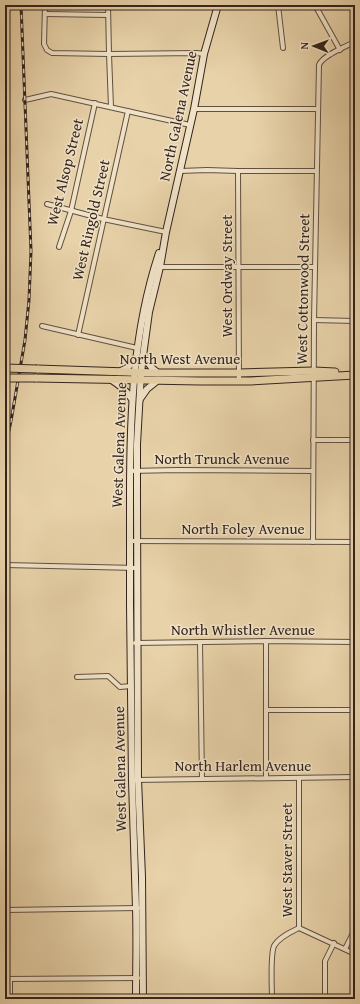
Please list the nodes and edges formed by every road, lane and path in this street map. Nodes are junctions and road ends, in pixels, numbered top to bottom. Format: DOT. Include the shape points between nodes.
graph roads {
  1 [pos="45,5"];
  2 [pos="108,5"];
  3 [pos="218,5"];
  4 [pos="278,5"];
  5 [pos="315,5"];
  6 [pos="352,5"];
  7 [pos="355,10"];
  8 [pos="45,14"];
  9 [pos="108,14"];
  10 [pos="355,42"];
  11 [pos="283,48"];
  12 [pos="340,50"];
  13 [pos="109,54"];
  14 [pos="204,54"];
  15 [pos="25,100"];
  16 [pos="94,103"];
  17 [pos="110,107"];
  18 [pos="317,109"];
  19 [pos="194,110"];
  20 [pos="128,112"];
  21 [pos="190,125"];
  22 [pos="180,171"];
  23 [pos="238,171"];
  24 [pos="316,171"];
  25 [pos="47,204"];
  26 [pos="71,211"];
  27 [pos="103,219"];
  28 [pos="166,232"];
  29 [pos="59,247"];
  30 [pos="157,267"];
  31 [pos="315,267"];
  32 [pos="239,268"];
  33 [pos="314,320"];
  34 [pos="355,321"];
  35 [pos="42,326"];
  36 [pos="78,335"];
  37 [pos="137,348"];
  38 [pos="143,356"];
  39 [pos="136,359"];
  40 [pos="5,368"];
  41 [pos="119,372"];
  42 [pos="239,373"];
  43 [pos="314,374"];
  44 [pos="355,374"];
  45 [pos="137,377"];
  46 [pos="158,377"];
  47 [pos="5,378"];
  48 [pos="110,379"];
  49 [pos="239,381"];
  50 [pos="132,399"];
  51 [pos="140,399"];
  52 [pos="313,440"];
  53 [pos="355,440"];
  54 [pos="133,471"];
  55 [pos="313,471"];
  56 [pos="133,541"];
  57 [pos="313,542"];
  58 [pos="355,542"];
  59 [pos="5,565"];
  60 [pos="130,568"];
  61 [pos="137,568"];
  62 [pos="266,641"];
  63 [pos="200,642"];
  64 [pos="355,642"];
  65 [pos="134,643"];
  66 [pos="77,677"];
  67 [pos="131,686"];
  68 [pos="267,710"];
  69 [pos="355,710"];
  70 [pos="355,777"];
  71 [pos="202,778"];
  72 [pos="266,778"];
  73 [pos="299,778"];
  74 [pos="135,780"];
  75 [pos="139,908"];
  76 [pos="5,910"];
  77 [pos="299,928"];
  78 [pos="355,934"];
  79 [pos="334,944"];
  80 [pos="345,948"];
  81 [pos="355,954"];
  82 [pos="140,978"];
  83 [pos="8,979"];
  84 [pos="10,999"];
  85 [pos="136,999"];
  86 [pos="143,999"];
  87 [pos="272,999"];
  88 [pos="325,999"];
  1 -- 8 [label="street"];
  2 -- 9 [label="street"];
  3 -- 14 [label="main road, North Galena Avenue"];
  4 -- 11 [label="street"];
  5 -- 12 [label="street"];
  6 -- 7 [label="main road"];
  8 -- 9 [label="street"];
  8 -- 13 [label="street" via="44,44 47,50 52,53"];
  9 -- 13 [label="street"];
  10 -- 12 [label="street"];
  12 -- 18 [label="street, West Cottonwood Street" via="326,56 320,62"];
  13 -- 14 [label="street"];
  13 -- 17 [label="street"];
  14 -- 19 [label="main road, North Galena Avenue"];
  15 -- 16 [label="street" via="51,94"];
  16 -- 17 [label="street"];
  16 -- 26 [label="street, West Alsop Street"];
  17 -- 20 [label="street"];
  18 -- 19 [label="street"];
  18 -- 24 [label="street, West Cottonwood Street"];
  19 -- 21 [label="main road, North Galena Avenue"];
  20 -- 21 [label="street"];
  20 -- 27 [label="street, West Ringold Street"];
  21 -- 22 [label="main road, North Galena Avenue"];
  22 -- 23 [label="street"];
  22 -- 28 [label="main road, North Galena Avenue"];
  23 -- 24 [label="street"];
  23 -- 32 [label="street, West Ordway Street"];
  24 -- 31 [label="street, West Cottonwood Street"];
  25 -- 26 [label="street"];
  26 -- 27 [label="street"];
  26 -- 29 [label="street, West Alsop Street"];
  27 -- 28 [label="street"];
  27 -- 36 [label="street, West Ringold Street"];
  28 -- 30 [label="main road, West Galena Avenue"];
  30 -- 32 [label="street"];
  30 -- 37 [label="main road, West Galena Avenue" via="144,310"];
  30 -- 38 [label="main road, West Galena Avenue"];
  31 -- 32 [label="street"];
  31 -- 33 [label="street, West Cottonwood Street"];
  32 -- 42 [label="street, West Ordway Street"];
  33 -- 34 [label="street"];
  33 -- 43 [label="street, West Cottonwood Street"];
  35 -- 36 [label="street"];
  36 -- 37 [label="street"];
  37 -- 39 [label="main road, West Galena Avenue"];
  38 -- 45 [label="main road, West Galena Avenue"];
  38 -- 46 [label="main road"];
  39 -- 41 [label="main road"];
  39 -- 45 [label="main road, West Galena Avenue"];
  40 -- 41 [label="main road, North West Avenue, bridge"];
  41 -- 45 [label="main road, North West Avenue"];
  42 -- 43 [label="main road, North West Avenue"];
  42 -- 46 [label="main road, North West Avenue"];
  42 -- 49 [label="street, West Ordway Street"];
  43 -- 44 [label="main road, North West Avenue"];
  43 -- 49 [label="main road, North West Avenue"];
  43 -- 52 [label="street, West Cottonwood Street"];
  45 -- 46 [label="main road, North West Avenue"];
  45 -- 48 [label="main road, North West Avenue"];
  45 -- 50 [label="main road, West Galena Avenue"];
  45 -- 51 [label="main road, West Galena Avenue"];
  46 -- 49 [label="main road, North West Avenue"];
  46 -- 51 [label="main road"];
  47 -- 48 [label="main road, North West Avenue, bridge"];
  48 -- 50 [label="main road" via="122,387"];
  50 -- 54 [label="main road, West Galena Avenue"];
  51 -- 54 [label="main road, West Galena Avenue"];
  52 -- 53 [label="street"];
  52 -- 55 [label="street, West Cottonwood Street"];
  54 -- 55 [label="street, North Trunck Avenue"];
  54 -- 56 [label="main road, West Galena Avenue"];
  55 -- 57 [label="street, West Cottonwood Street"];
  56 -- 57 [label="street, North Foley Avenue"];
  56 -- 60 [label="main road, West Galena Avenue"];
  56 -- 61 [label="main road, West Galena Avenue"];
  57 -- 58 [label="street, North Foley Avenue"];
  59 -- 60 [label="street"];
  60 -- 61 [label="street"];
  60 -- 65 [label="main road, West Galena Avenue"];
  61 -- 65 [label="main road, West Galena Avenue"];
  62 -- 63 [label="street, North Whistler Avenue"];
  62 -- 64 [label="street, North Whistler Avenue"];
  62 -- 68 [label="street"];
  63 -- 65 [label="street, North Whistler Avenue"];
  63 -- 71 [label="street"];
  65 -- 67 [label="main road, West Galena Avenue"];
  65 -- 74 [label="main road, West Galena Avenue"];
  66 -- 67 [label="street" via="108,676 120,687"];
  67 -- 74 [label="main road, West Galena Avenue"];
  68 -- 69 [label="street"];
  68 -- 72 [label="street"];
  70 -- 73 [label="street, North Harlem Avenue"];
  71 -- 72 [label="street, North Harlem Avenue"];
  71 -- 74 [label="street, North Harlem Avenue"];
  72 -- 73 [label="street, North Harlem Avenue"];
  73 -- 77 [label="street, West Staver Street"];
  74 -- 75 [label="main road, West Galena Avenue"];
  75 -- 76 [label="street"];
  75 -- 82 [label="main road, West Galena Avenue"];
  77 -- 79 [label="street"];
  77 -- 87 [label="street, West Staver Street" via="274,945"];
  78 -- 80 [label="street"];
  79 -- 80 [label="street"];
  79 -- 88 [label="street" via="325,961"];
  80 -- 81 [label="street"];
  82 -- 83 [label="street"];
  82 -- 85 [label="main road, West Galena Avenue"];
  82 -- 86 [label="main road, West Galena Avenue"];
  83 -- 84 [label="street"];
}
